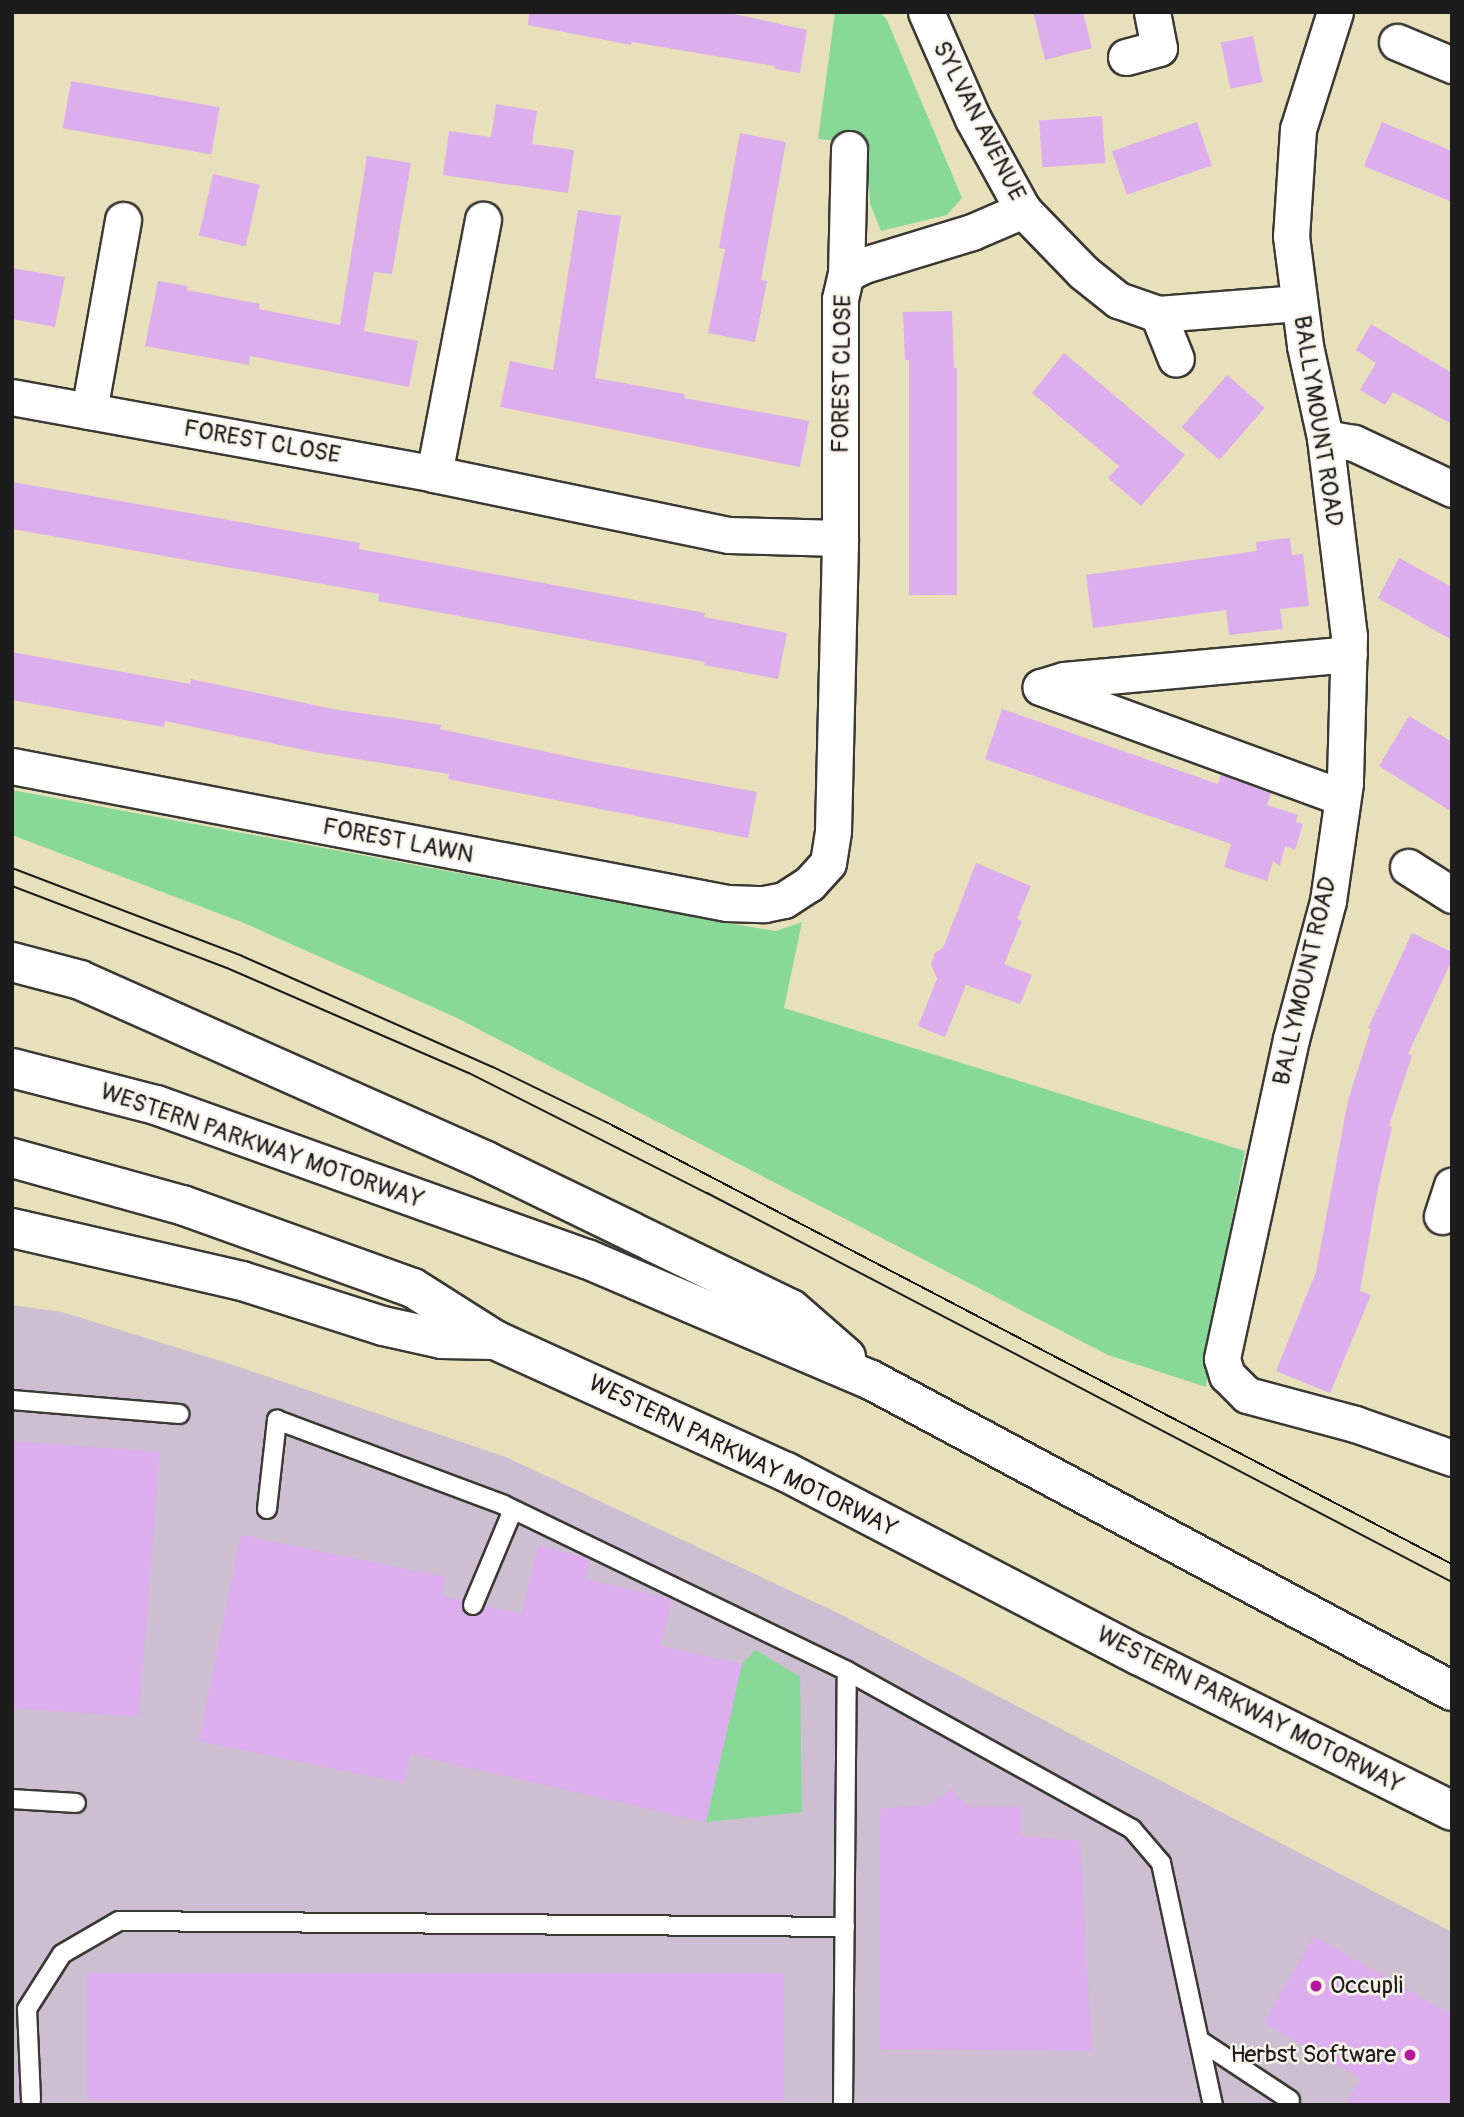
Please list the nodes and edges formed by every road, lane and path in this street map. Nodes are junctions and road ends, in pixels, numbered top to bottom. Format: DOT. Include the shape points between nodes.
graph roads {
  1 [pos="926,12"];
  2 [pos="1152,12"];
  3 [pos="1335,12"];
  4 [pos="1397,42"];
  5 [pos="1126,57"];
  6 [pos="1452,65"];
  7 [pos="849,149"];
  8 [pos="1023,210"];
  9 [pos="123,220"];
  10 [pos="483,220"];
  11 [pos="846,274"];
  12 [pos="1299,303"];
  13 [pos="1158,314"];
  14 [pos="1176,359"];
  15 [pos="12,397"];
  16 [pos="89,411"];
  17 [pos="1325,438"];
  18 [pos="434,474"];
  19 [pos="1452,489"];
  20 [pos="839,538"];
  21 [pos="1349,654"];
  22 [pos="12,766"];
  23 [pos="1341,797"];
  24 [pos="1408,867"];
  25 [pos="1452,895"];
  26 [pos="784,900"];
  27 [pos="12,959"];
  28 [pos="12,1068"];
  29 [pos="12,1158"];
  30 [pos="12,1228"];
  31 [pos="495,1340"];
  32 [pos="871,1380"];
  33 [pos="12,1400"];
  34 [pos="179,1414"];
  35 [pos="1452,1458"];
  36 [pos="267,1509"];
  37 [pos="513,1510"];
  38 [pos="473,1605"];
  39 [pos="847,1671"];
  40 [pos="1452,1691"];
  41 [pos="12,1799"];
  42 [pos="76,1803"];
  43 [pos="1452,1811"];
  44 [pos="845,1927"];
  45 [pos="1199,2040"];
  46 [pos="31,2100"];
  47 [pos="1290,2100"];
  48 [pos="843,2104"];
  49 [pos="1213,2105"];
  1 -- 8 [label="street, SYLVAN AVENUE" via="973,119"];
  2 -- 5 [label="street" via="1159,48"];
  3 -- 12 [label="street, BALLYMOUNT ROAD" via="1298,129 1291,236"];
  4 -- 6 [label="street"];
  7 -- 11 [label="street"];
  8 -- 11 [label="street, FOREST CLOSE"];
  8 -- 13 [label="street, SYLVAN AVENUE" via="1083,272 1118,300"];
  9 -- 16 [label="street"];
  10 -- 18 [label="street"];
  11 -- 20 [label="street, FOREST CLOSE" via="840,299"];
  12 -- 13 [label="street, SYLVAN AVENUE"];
  12 -- 17 [label="street, BALLYMOUNT ROAD"];
  13 -- 14 [label="street"];
  15 -- 16 [label="street, FOREST CLOSE"];
  16 -- 18 [label="street, FOREST CLOSE"];
  17 -- 19 [label="street" via="1354,443"];
  17 -- 21 [label="street, BALLYMOUNT ROAD"];
  18 -- 20 [label="street, FOREST CLOSE" via="729,535"];
  20 -- 26 [label="street, FOREST CLOSE" via="833,830 828,863 809,884"];
  21 -- 23 [label="street, BALLYMOUNT ROAD"];
  21 -- 23 [label="street" via="1029,683"];
  22 -- 26 [label="street, FOREST LAWN" via="727,903"];
  23 -- 35 [label="street, BALLYMOUNT ROAD" via="1328,901 1291,1039 1222,1359 1227,1375 1247,1395 1354,1423"];
  24 -- 25 [label="street"];
  27 -- 32 [label="highway" via="80,980 486,1161 791,1310"];
  28 -- 32 [label="highway, WESTERN PARKWAY MOTORWAY" via="156,1105 574,1254"];
  29 -- 31 [label="highway, WESTERN PARKWAY MOTORWAY" via="182,1205 389,1279"];
  30 -- 31 [label="highway" via="242,1281 383,1326 442,1339"];
  31 -- 43 [label="highway, WESTERN PARKWAY MOTORWAY" via="786,1472"];
  32 -- 40 [label="highway, WESTERN PARKWAY MOTORWAY"];
  33 -- 34 [label="lane"];
  36 -- 37 [label="lane" via="278,1420"];
  37 -- 38 [label="lane"];
  37 -- 39 [label="lane"];
  39 -- 44 [label="lane"];
  39 -- 45 [label="lane" via="1132,1829 1161,1863"];
  41 -- 42 [label="lane"];
  44 -- 46 [label="lane" via="119,1921 62,1954 27,2009"];
  44 -- 48 [label="lane"];
  45 -- 47 [label="lane"];
  45 -- 49 [label="lane"];
}
